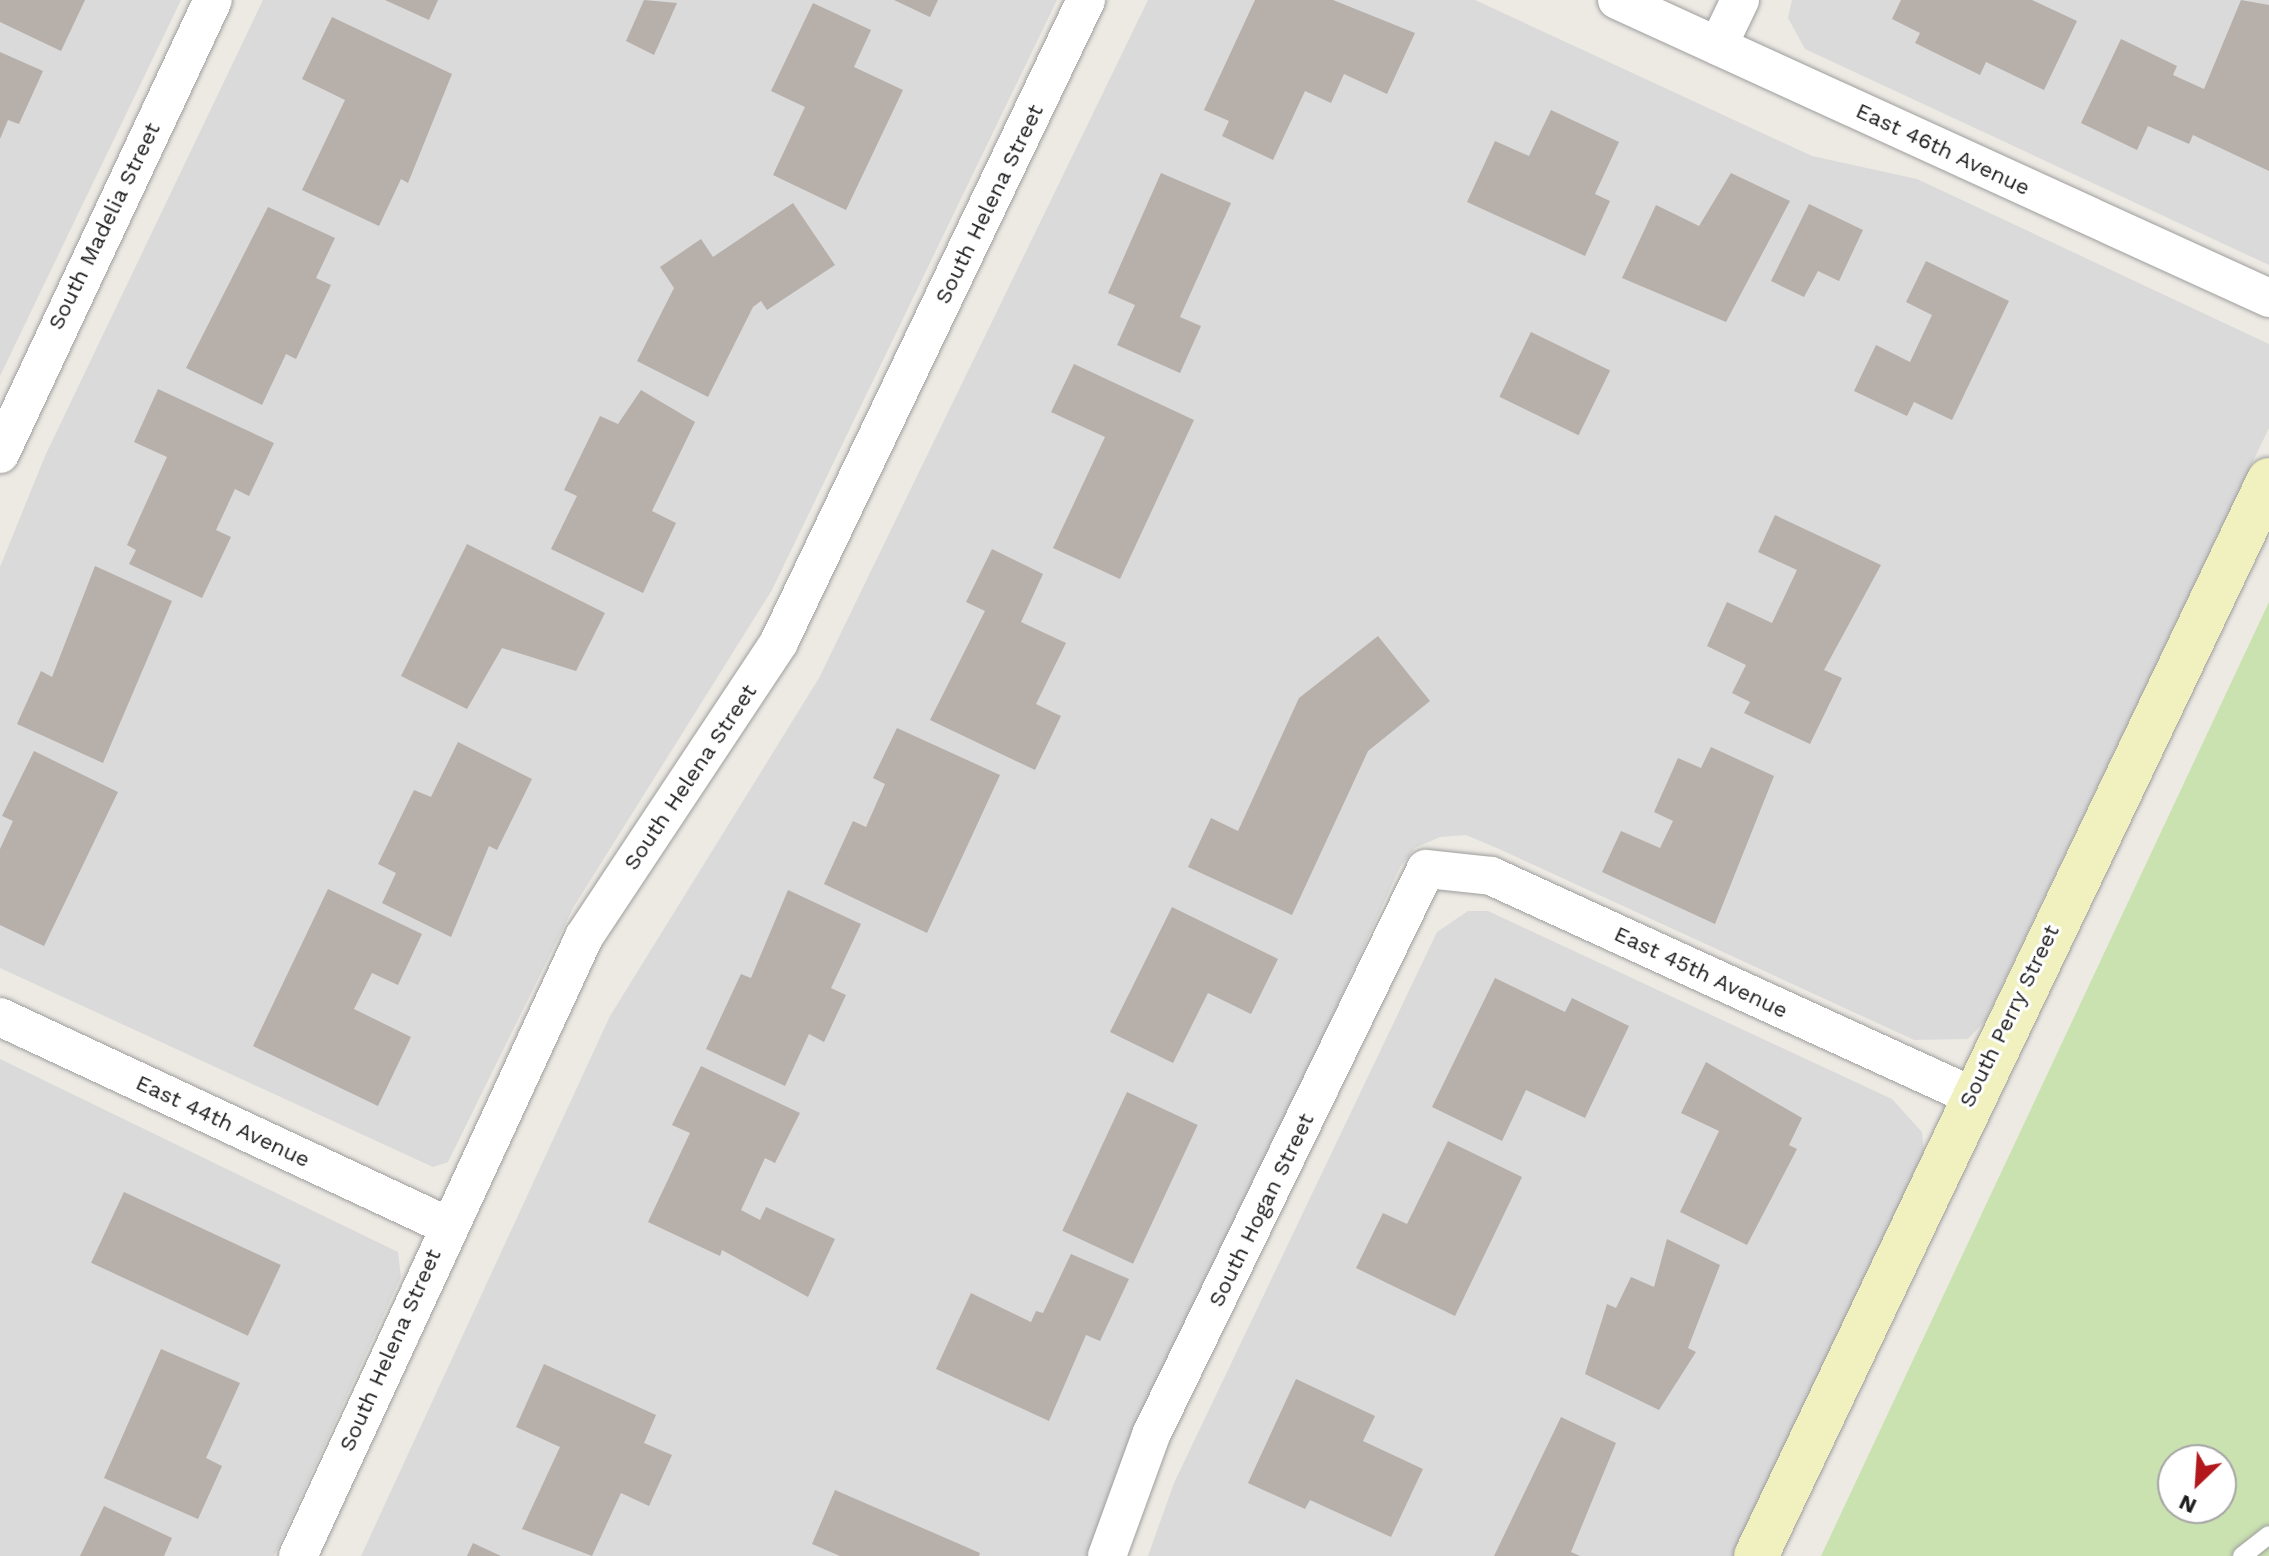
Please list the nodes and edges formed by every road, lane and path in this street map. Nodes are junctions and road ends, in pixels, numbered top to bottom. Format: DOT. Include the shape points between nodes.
graph roads {
  1 [pos="213,0"];
  2 [pos="1086,0"];
  3 [pos="1617,0"];
  4 [pos="1740,0"];
  5 [pos="1718,46"];
  6 [pos="2269,298"];
  7 [pos="0,454"];
  8 [pos="2269,480"];
  9 [pos="1426,869"];
  10 [pos="0,1017"];
  11 [pos="1970,1095"];
  12 [pos="447,1225"];
  13 [pos="2269,1535"];
  14 [pos="298,1556"];
  15 [pos="1107,1556"];
  16 [pos="1756,1556"];
  17 [pos="2242,1556"];
  1 -- 7 [label="street, South Madelia Street"];
  2 -- 12 [label="street, South Helena Street" via="779,642 584,937"];
  3 -- 5 [label="street, East 46th Avenue"];
  4 -- 5 [label="street"];
  5 -- 6 [label="street, East 46th Avenue"];
  8 -- 11 [label="street, South Perry Street"];
  9 -- 11 [label="street, East 45th Avenue" via="1491,876"];
  9 -- 15 [label="street, South Hogan Street" via="1151,1435"];
  10 -- 12 [label="street, East 44th Avenue"];
  11 -- 16 [label="street, South Perry Street"];
  12 -- 14 [label="street, South Helena Street"];
  13 -- 17 [label="lane"];
}
